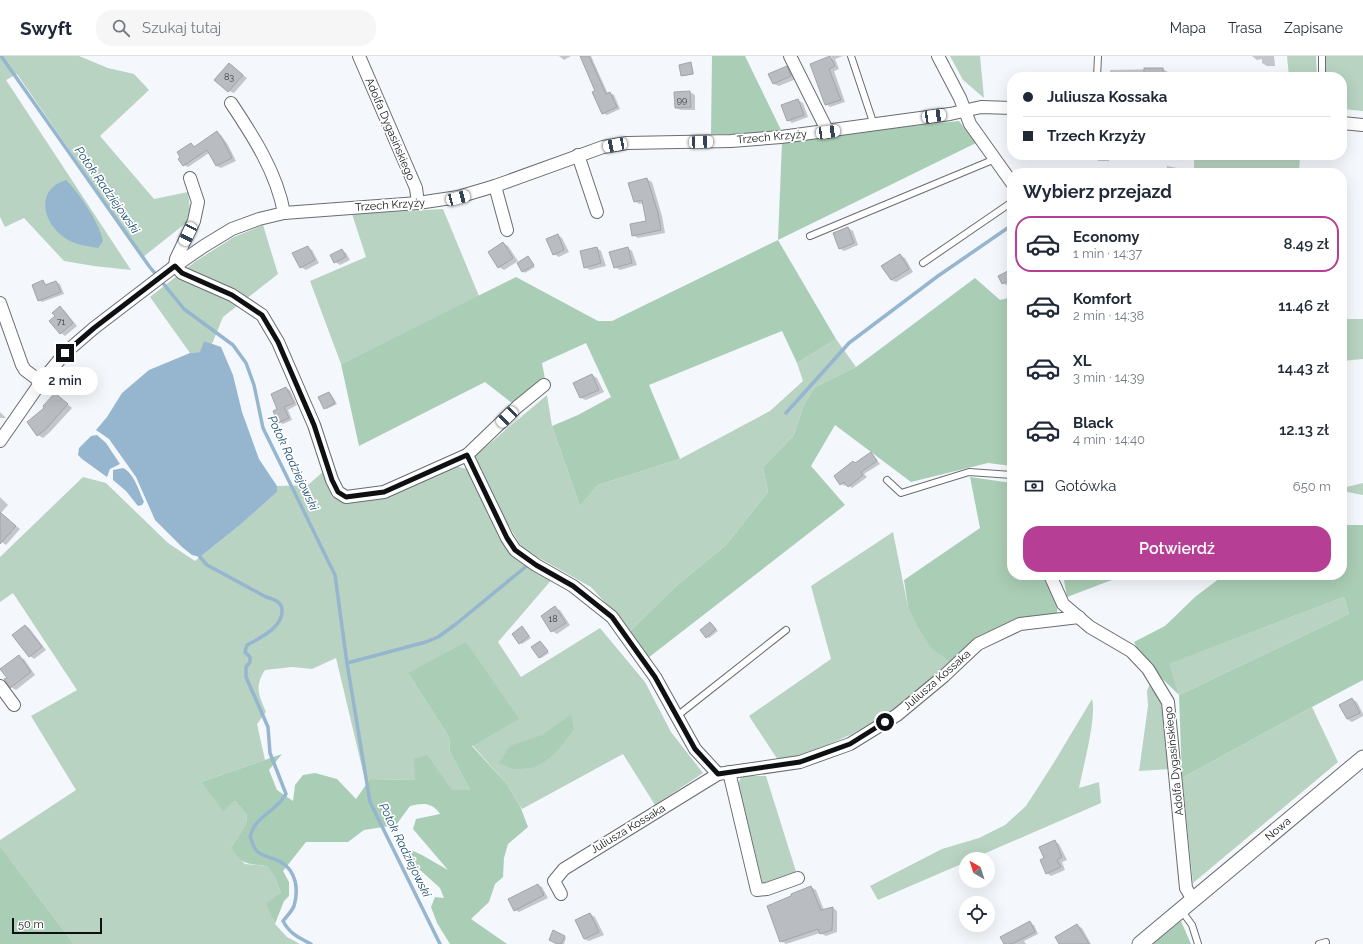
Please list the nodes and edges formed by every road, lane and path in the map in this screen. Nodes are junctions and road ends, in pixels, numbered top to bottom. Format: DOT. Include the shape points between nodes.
graph roads {
  1 [pos="359,56"];
  2 [pos="790,56"];
  3 [pos="851,56"];
  4 [pos="938,56"];
  5 [pos="1098,56"];
  6 [pos="1322,56"];
  7 [pos="1097,72"];
  8 [pos="1322,72"];
  9 [pos="231,103"];
  10 [pos="1007,108"];
  11 [pos="965,111"];
  12 [pos="1347,123"];
  13 [pos="874,125"];
  14 [pos="1363,125"];
  15 [pos="828,132"];
  16 [pos="578,156"];
  17 [pos="995,159"];
  18 [pos="1007,177"];
  19 [pos="190,178"];
  20 [pos="495,186"];
  21 [pos="418,203"];
  22 [pos="1007,205"];
  23 [pos="597,212"];
  24 [pos="284,213"];
  25 [pos="507,230"];
  26 [pos="810,236"];
  27 [pos="923,263"];
  28 [pos="175,266"];
  29 [pos="0,303"];
  30 [pos="41,382"];
  31 [pos="544,385"];
  32 [pos="0,440"];
  33 [pos="467,455"];
  34 [pos="1007,475"];
  35 [pos="887,480"];
  36 [pos="1052,580"];
  37 [pos="1079,617"];
  38 [pos="786,630"];
  39 [pos="0,686"];
  40 [pos="14,705"];
  41 [pos="677,716"];
  42 [pos="1363,758"];
  43 [pos="724,773"];
  44 [pos="798,878"];
  45 [pos="561,894"];
  46 [pos="1187,905"];
  47 [pos="1326,942"];
  48 [pos="1140,944"];
  49 [pos="1198,944"];
  50 [pos="1319,944"];
  1 -- 21 [label="street, Adolfa Dygasińskiego" via="416,188"];
  2 -- 15 [label="street"];
  3 -- 13 [label="lane"];
  4 -- 11 [label="street"];
  5 -- 7 [label="lane"];
  6 -- 8 [label="lane"];
  9 -- 24 [label="street" via="269,168"];
  10 -- 11 [label="street, Trzech Krzyży" via="981,107"];
  11 -- 13 [label="street, Trzech Krzyży"];
  11 -- 17 [label="street" via="970,124"];
  12 -- 14 [label="street"];
  13 -- 15 [label="street, Trzech Krzyży"];
  15 -- 16 [label="street, Trzech Krzyży" via="739,141 627,143 603,147"];
  16 -- 20 [label="street, Trzech Krzyży"];
  16 -- 23 [label="street"];
  17 -- 18 [label="street"];
  17 -- 26 [label="lane"];
  19 -- 28 [label="street" via="198,202 194,221"];
  20 -- 21 [label="street, Trzech Krzyży" via="458,198"];
  20 -- 25 [label="street"];
  21 -- 24 [label="street, Trzech Krzyży"];
  22 -- 27 [label="lane"];
  24 -- 28 [label="street, Trzech Krzyży" via="232,229"];
  28 -- 30 [label="street, Trzech Krzyży" via="65,353"];
  28 -- 33 [label="street" via="182,273 232,295 262,315 278,342 314,425 338,492 346,497 384,492"];
  29 -- 30 [label="street" via="22,365"];
  30 -- 32 [label="street, Trzech Krzyży"];
  31 -- 33 [label="street"];
  33 -- 41 [label="street" via="515,550 573,586 612,617 655,677"];
  34 -- 35 [label="lane" via="969,472 901,493"];
  36 -- 37 [label="street, Adolfa Dygasińskiego" via="1063,604"];
  37 -- 43 [label="street, Juliusza Kossaka" via="1020,624 978,644 897,715 850,744 800,762"];
  37 -- 46 [label="street, Adolfa Dygasińskiego" via="1090,627 1131,651 1148,669 1168,702"];
  38 -- 41 [label="lane"];
  39 -- 40 [label="street"];
  41 -- 43 [label="street" via="695,749"];
  42 -- 46 [label="street, Nowa"];
  43 -- 44 [label="street" via="758,890"];
  43 -- 45 [label="street, Juliusza Kossaka" via="564,868 554,881"];
  46 -- 48 [label="street, Nowa"];
  46 -- 49 [label="lane"];
  47 -- 50 [label="lane"];
}
